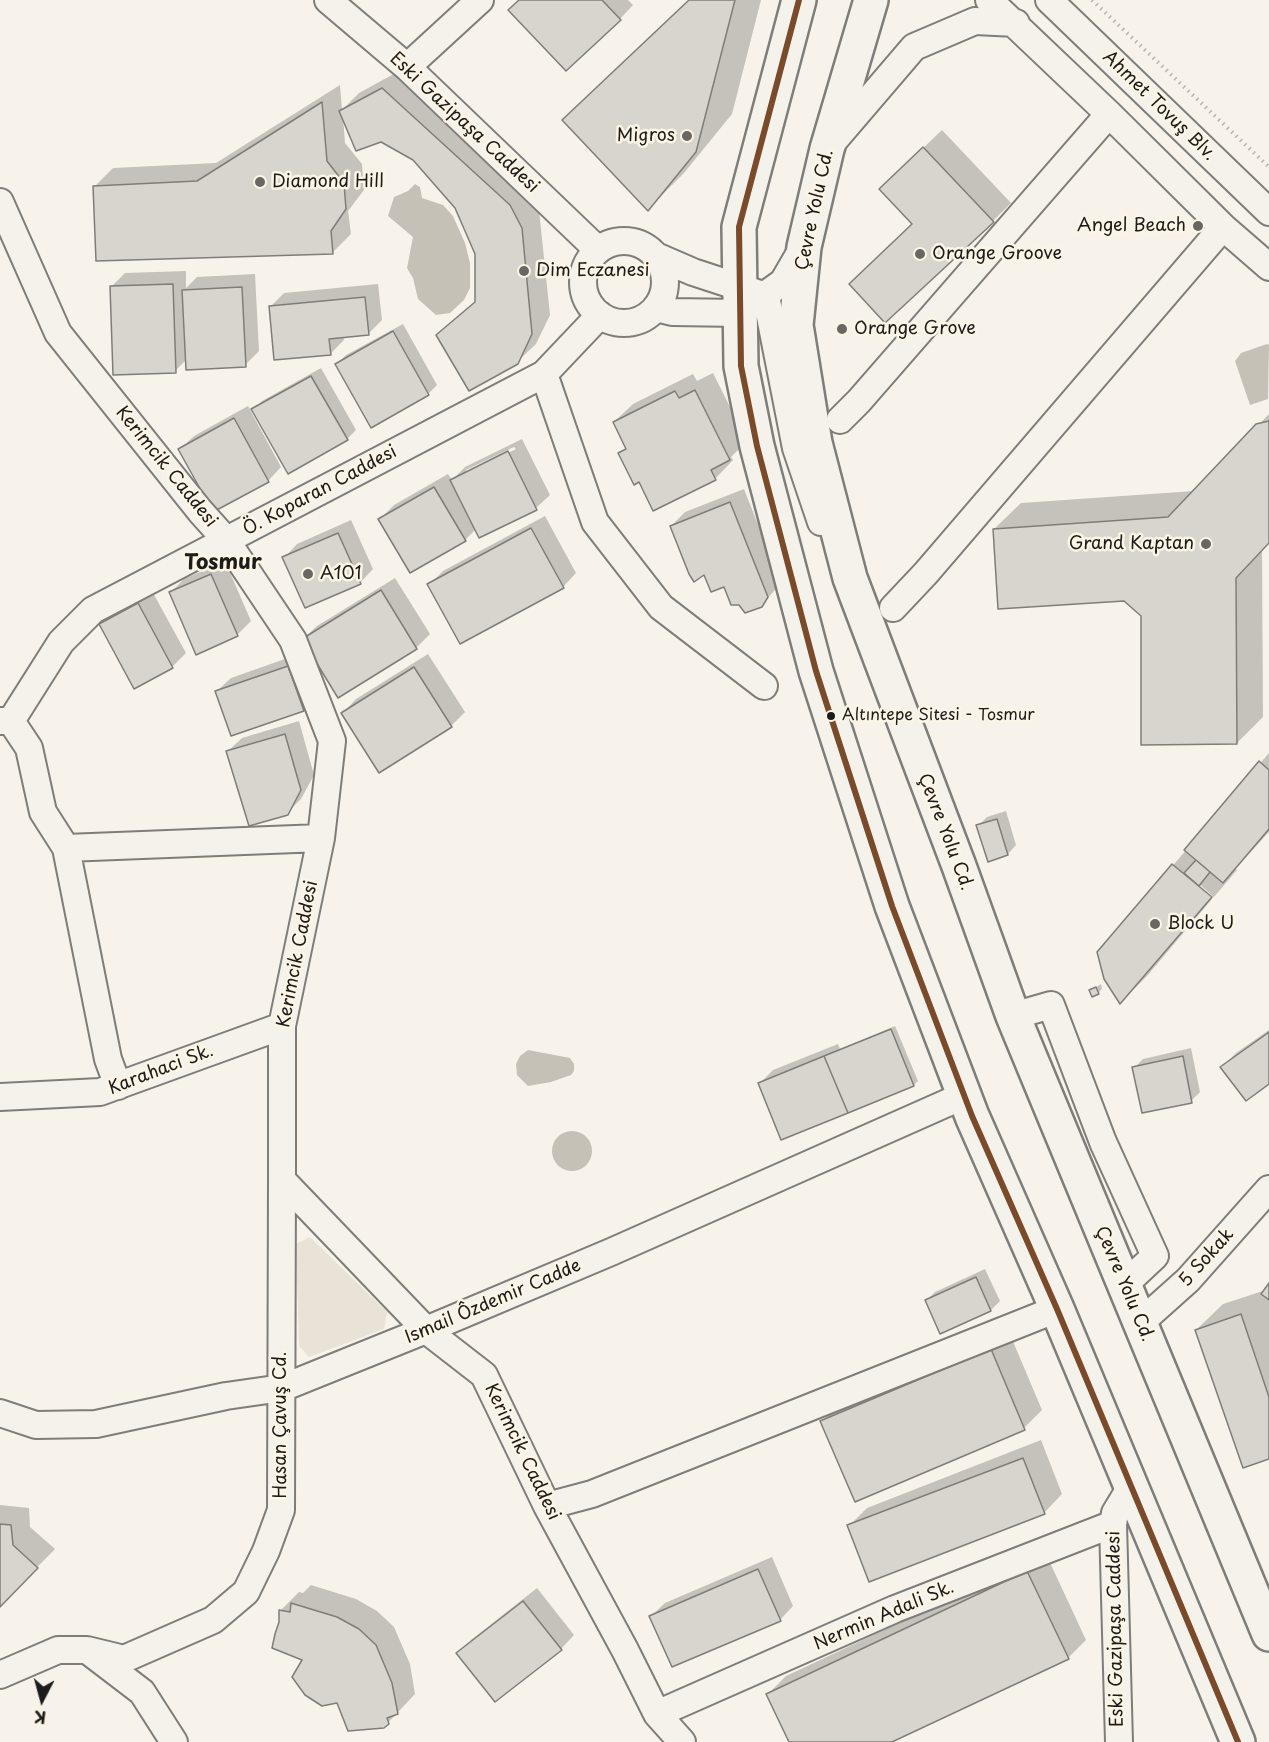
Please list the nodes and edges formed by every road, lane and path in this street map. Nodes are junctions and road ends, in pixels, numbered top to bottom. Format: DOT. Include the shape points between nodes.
graph roads {
  1 [pos="328,0"];
  2 [pos="480,0"];
  3 [pos="799,0"];
  4 [pos="871,0"];
  5 [pos="989,0"];
  6 [pos="1049,0"];
  7 [pos="1092,0"];
  8 [pos="1016,23"];
  9 [pos="407,67"];
  10 [pos="1109,114"];
  11 [pos="827,149"];
  12 [pos="1269,167"];
  13 [pos="0,202"];
  14 [pos="1269,212"];
  15 [pos="1222,227"];
  16 [pos="804,246"];
  17 [pos="598,250"];
  18 [pos="656,256"];
  19 [pos="1269,267"];
  20 [pos="749,299"];
  21 [pos="656,308"];
  22 [pos="600,315"];
  23 [pos="544,374"];
  24 [pos="840,420"];
  25 [pos="226,540"];
  26 [pos="850,579"];
  27 [pos="893,608"];
  28 [pos="764,686"];
  29 [pos="6,721"];
  30 [pos="321,838"];
  31 [pos="66,848"];
  32 [pos="282,1026"];
  33 [pos="118,1086"];
  34 [pos="965,1095"];
  35 [pos="0,1097"];
  36 [pos="282,1180"];
  37 [pos="1269,1189"];
  38 [pos="1057,1309"];
  39 [pos="1141,1322"];
  40 [pos="426,1330"];
  41 [pos="282,1388"];
  42 [pos="0,1413"];
  43 [pos="1132,1485"];
  44 [pos="548,1506"];
  45 [pos="1113,1524"];
  46 [pos="1261,1593"];
  47 [pos="1269,1634"];
  48 [pos="87,1650"];
  49 [pos="0,1675"];
  50 [pos="657,1714"];
  51 [pos="174,1742"];
  52 [pos="682,1742"];
  53 [pos="1119,1742"];
  54 [pos="1238,1742"];
  1 -- 9 [label="street, Eski Gazipaşa Caddesi"];
  2 -- 9 [label="street"];
  3 -- 20 [label="highway" via="739,226"];
  4 -- 11 [label="highway, Çevre Yolu Cd."];
  5 -- 8 [label="street"];
  6 -- 14 [label="street, Ahmet Tovuş Blv."];
  7 -- 12 [label="path"];
  8 -- 10 [label="street"];
  8 -- 11 [label="street" via="975,21 914,47"];
  9 -- 17 [label="street, Eski Gazipaşa Caddesi"];
  10 -- 15 [label="street"];
  10 -- 24 [label="street"];
  11 -- 16 [label="highway, Çevre Yolu Cd."];
  13 -- 25 [label="street, Kerimcik Caddesi" via="58,333"];
  15 -- 19 [label="street"];
  15 -- 27 [label="street"];
  16 -- 20 [label="street" via="783,282"];
  16 -- 26 [label="highway, Çevre Yolu Cd." via="797,338 815,443"];
  17 -- 18 [label="street" via="614,242 634,242"];
  17 -- 22 [label="street" via="589,260 583,283 585,296"];
  18 -- 20 [label="street"];
  18 -- 21 [label="street" via="665,282"];
  20 -- 21 [label="street" via="672,312"];
  20 -- 26 [label="street" via="824,532"];
  20 -- 34 [label="highway" via="741,366 757,447 816,671 892,906"];
  21 -- 22 [label="street" via="635,321 611,321"];
  22 -- 23 [label="street, Ö. Koparan Caddesi"];
  23 -- 25 [label="street, Ö. Koparan Caddesi"];
  23 -- 28 [label="street" via="595,522 662,607"];
  25 -- 29 [label="street, Ö. Koparan Caddesi" via="93,610 61,642"];
  25 -- 30 [label="street, Kerimcik Caddesi" via="293,640 332,741"];
  26 -- 39 [label="highway, Çevre Yolu Cd." via="1012,1016"];
  29 -- 31 [label="street" via="29,748 43,812"];
  30 -- 31 [label="street"];
  30 -- 32 [label="street, Kerimcik Caddesi"];
  31 -- 33 [label="street" via="108,1059"];
  32 -- 33 [label="street, Karahaci Sk."];
  32 -- 36 [label="street, Kerimcik Caddesi"];
  33 -- 35 [label="street, Karahaci Sk." via="100,1092"];
  34 -- 38 [label="highway"];
  34 -- 40 [label="street, Ismail Ôzdemir Cadde"];
  36 -- 40 [label="street, Kerimcik Caddesi"];
  36 -- 41 [label="street, Hasan Çavuş Cd."];
  37 -- 39 [label="street, 5 Sokak" via="1188,1280"];
  38 -- 43 [label="highway"];
  38 -- 44 [label="street" via="592,1494"];
  39 -- 46 [label="highway, Çevre Yolu Cd."];
  40 -- 41 [label="street, Ismail Ôzdemir Cadde"];
  40 -- 44 [label="street, Kerimcik Caddesi" via="484,1375"];
  41 -- 42 [label="street, Ismail Ôzdemir Cadde" via="96,1424 36,1425"];
  41 -- 48 [label="street, Hasan Çavuş Cd." via="281,1510 246,1592 213,1620 124,1659"];
  43 -- 45 [label="street, Eski Gazipaşa Caddesi" via="1115,1513"];
  43 -- 54 [label="highway"];
  44 -- 50 [label="street, Kerimcik Caddesi"];
  45 -- 50 [label="street, Nermin Adali Sk." via="896,1609"];
  45 -- 53 [label="street, Eski Gazipaşa Caddesi"];
  46 -- 47 [label="highway, Çevre Yolu Cd."];
  48 -- 49 [label="street, Hasan Çavuş Cd." via="58,1650"];
  48 -- 51 [label="street" via="142,1692"];
  50 -- 52 [label="street, Kerimcik Caddesi"];
}
